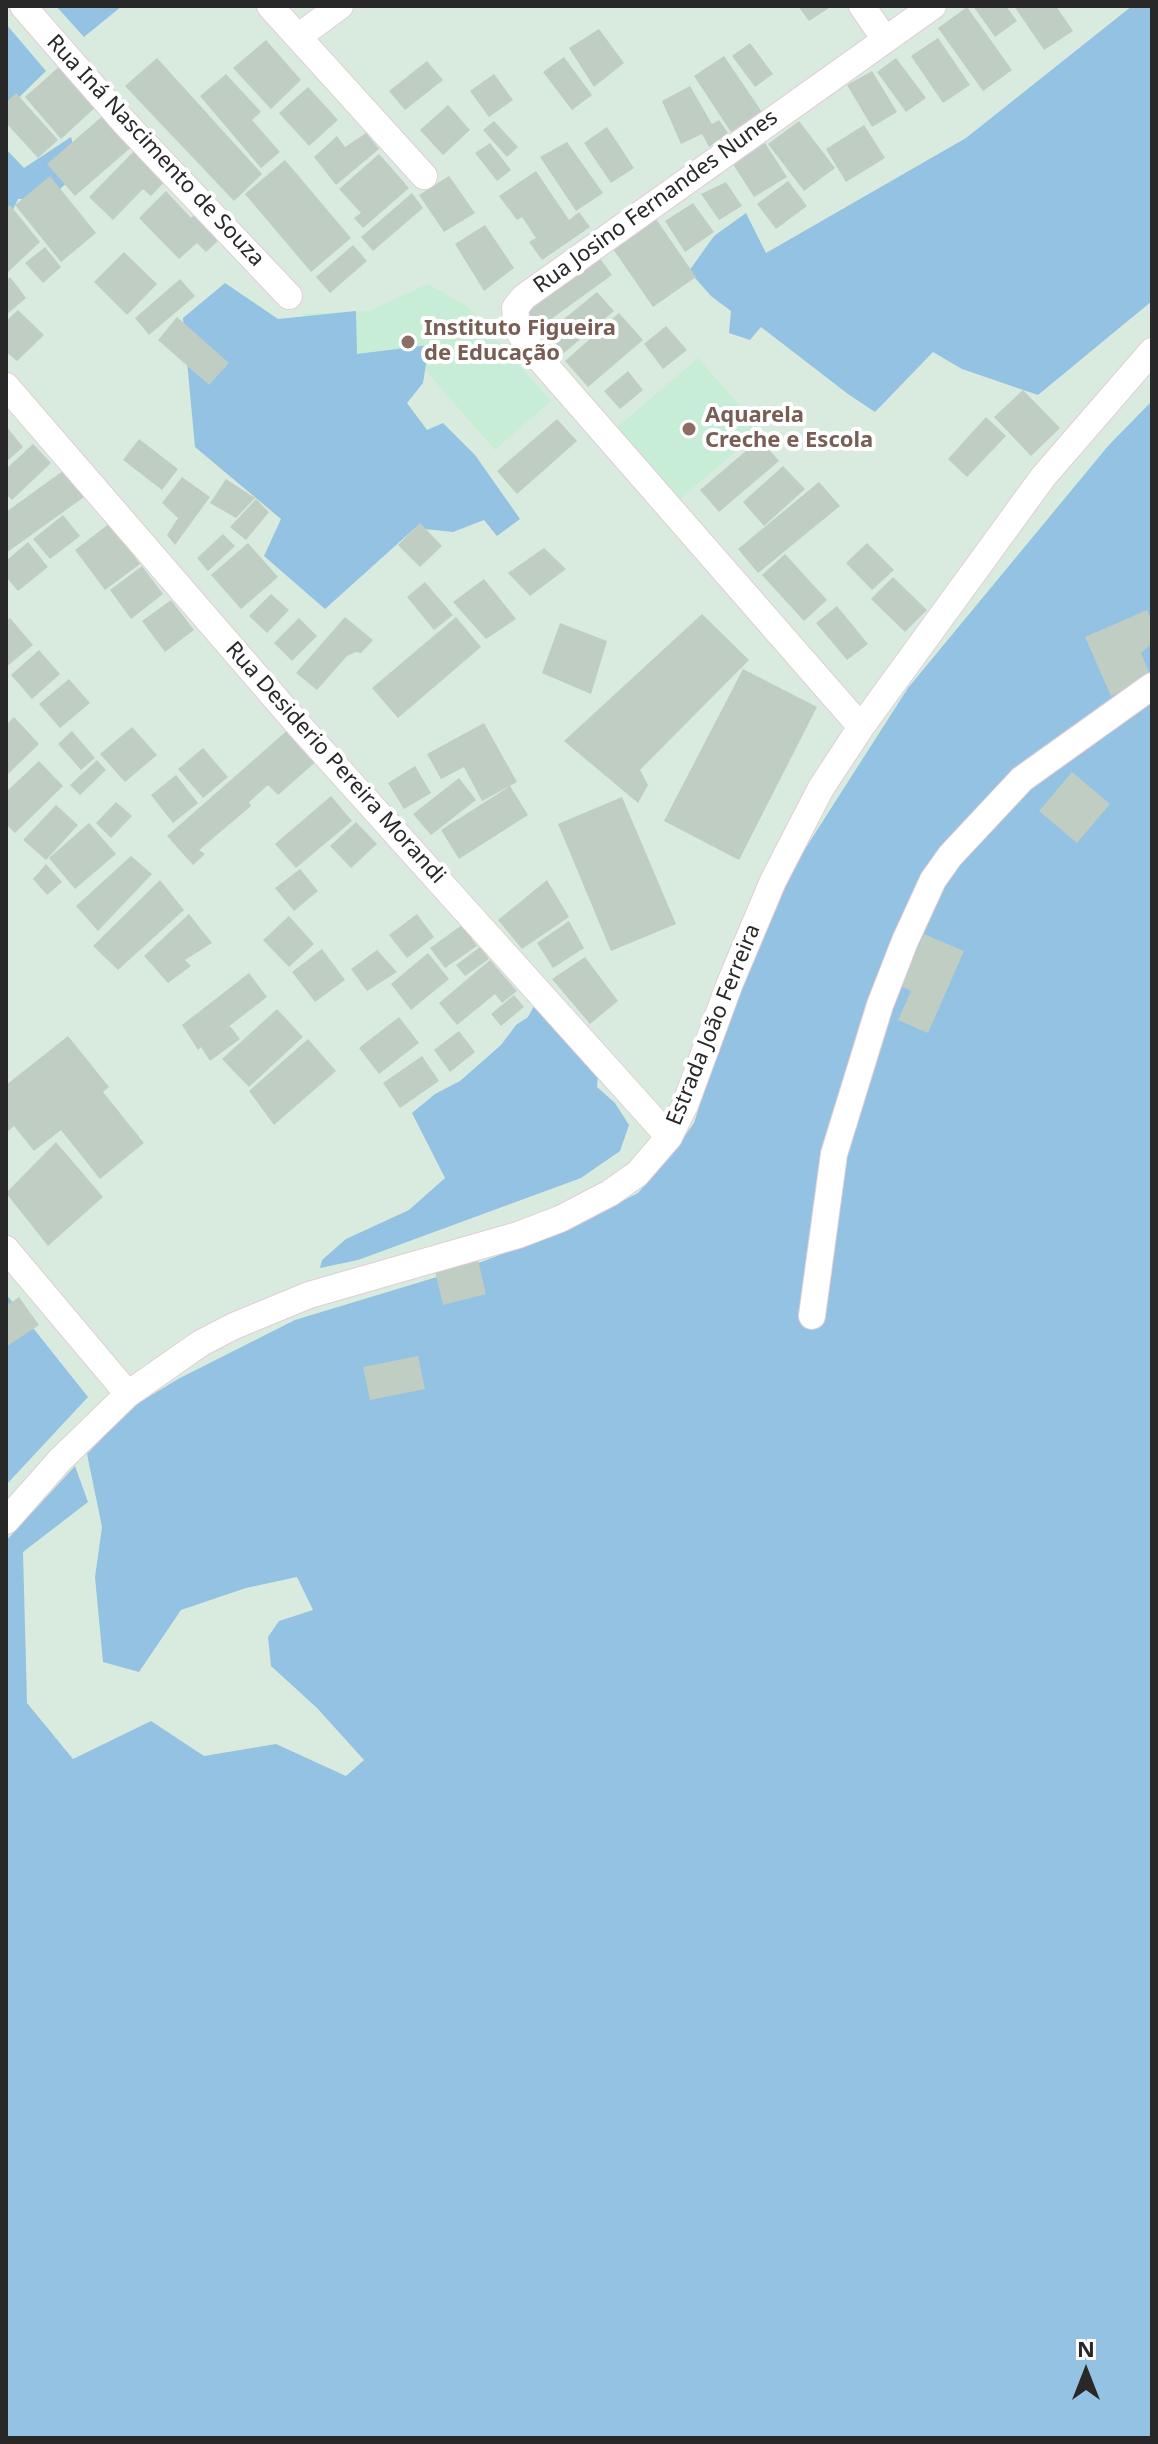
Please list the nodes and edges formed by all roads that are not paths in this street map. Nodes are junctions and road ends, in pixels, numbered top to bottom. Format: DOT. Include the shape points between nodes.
graph roads {
  1 [pos="23,6"];
  2 [pos="270,6"];
  3 [pos="340,6"];
  4 [pos="862,6"];
  5 [pos="933,6"];
  6 [pos="298,37"];
  7 [pos="884,38"];
  8 [pos="424,176"];
  9 [pos="289,296"];
  10 [pos="1152,351"];
  11 [pos="6,386"];
  12 [pos="1152,686"];
  13 [pos="861,727"];
  14 [pos="669,1137"];
  15 [pos="6,1249"];
  16 [pos="812,1316"];
  17 [pos="128,1394"];
  18 [pos="6,1521"];
  1 -- 9 [label="street, Rua Iná Nascimento de Souza"];
  2 -- 6 [label="street"];
  3 -- 6 [label="street"];
  4 -- 7 [label="street"];
  5 -- 7 [label="street, Rua Josino Fernandes Nunes"];
  6 -- 8 [label="street"];
  7 -- 13 [label="street, Rua Josino Fernandes Nunes" via="524,297 514,318 525,342"];
  10 -- 13 [label="street, Estrada João Ferreira" via="1043,477"];
  11 -- 14 [label="street, Rua Desiderio Pereira Morandi" via="296,722"];
  12 -- 16 [label="street" via="1022,779 933,880 880,1005 834,1154"];
  13 -- 14 [label="street, Estrada João Ferreira" via="821,788 773,881"];
  14 -- 17 [label="street, Estrada João Ferreira" via="637,1174 560,1219 266,1312 201,1343"];
  15 -- 17 [label="street"];
  17 -- 18 [label="street, Estrada João Ferreira"];
}
